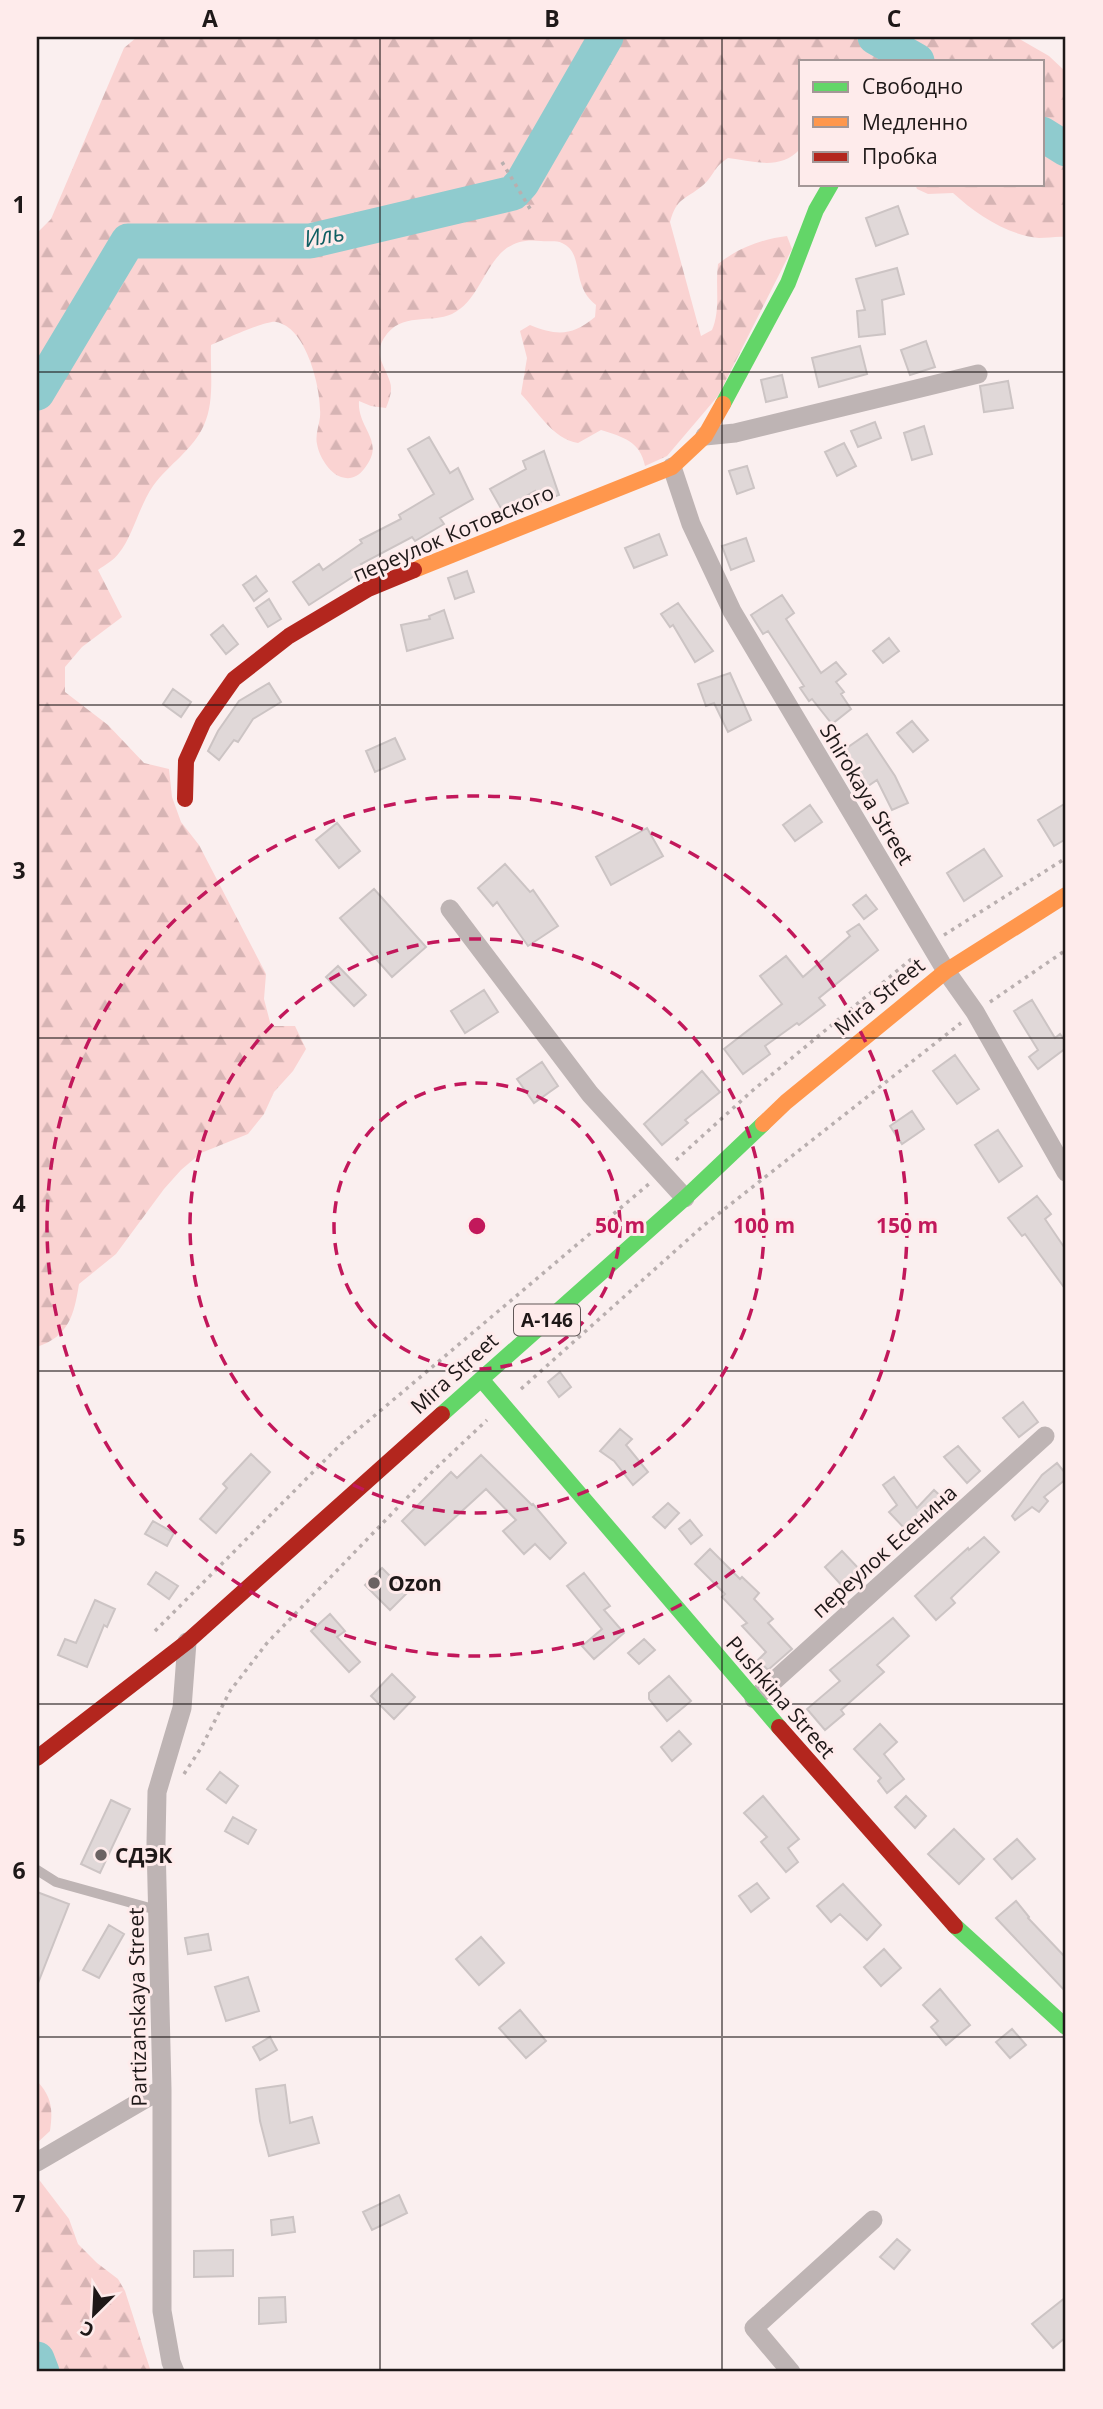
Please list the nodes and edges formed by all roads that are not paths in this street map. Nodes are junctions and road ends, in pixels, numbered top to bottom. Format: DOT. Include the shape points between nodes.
graph roads {
  1 [pos="830,186"];
  2 [pos="978,374"];
  3 [pos="705,436"];
  4 [pos="673,467"];
  5 [pos="186,799"];
  6 [pos="1066,895"];
  7 [pos="450,909"];
  8 [pos="946,971"];
  9 [pos="1066,1172"];
  10 [pos="685,1198"];
  11 [pos="481,1379"];
  12 [pos="1045,1436"];
  13 [pos="187,1642"];
  14 [pos="754,1699"];
  15 [pos="37,1758"];
  16 [pos="37,1870"];
  17 [pos="157,1910"];
  18 [pos="1066,2027"];
  19 [pos="162,2089"];
  20 [pos="37,2162"];
  21 [pos="873,2220"];
  22 [pos="175,2372"];
  23 [pos="791,2372"];
  1 -- 3 [label="main road" via="788,283"];
  2 -- 3 [label="street" via="736,433"];
  3 -- 4 [label="main road"];
  4 -- 5 [label="main road, переулок Котовского" via="368,589 289,636 234,679 203,723 186,761"];
  4 -- 8 [label="street, Shirokaya Street" via="691,524 732,611"];
  6 -- 8 [label="main road, Mira Street / А-146"];
  7 -- 10 [label="street" via="590,1094"];
  8 -- 9 [label="street, Shirokaya Street" via="975,1012"];
  8 -- 10 [label="main road, Mira Street / А-146" via="786,1102"];
  10 -- 11 [label="main road, Mira Street / А-146"];
  11 -- 13 [label="main road, Mira Street / А-146"];
  11 -- 14 [label="main road, Pushkina Street"];
  12 -- 14 [label="street, переулок Есенина"];
  13 -- 15 [label="main road, Mira Street / А-146"];
  13 -- 17 [label="street, Partizanskaya Street" via="182,1707 157,1792"];
  14 -- 18 [label="main road, Pushkina Street" via="946,1917"];
  16 -- 17 [label="lane" via="56,1882"];
  17 -- 19 [label="street, Partizanskaya Street"];
  19 -- 20 [label="street"];
  19 -- 22 [label="street, Partizanskaya Street" via="162,2311"];
  21 -- 23 [label="street" via="754,2328"];
}
